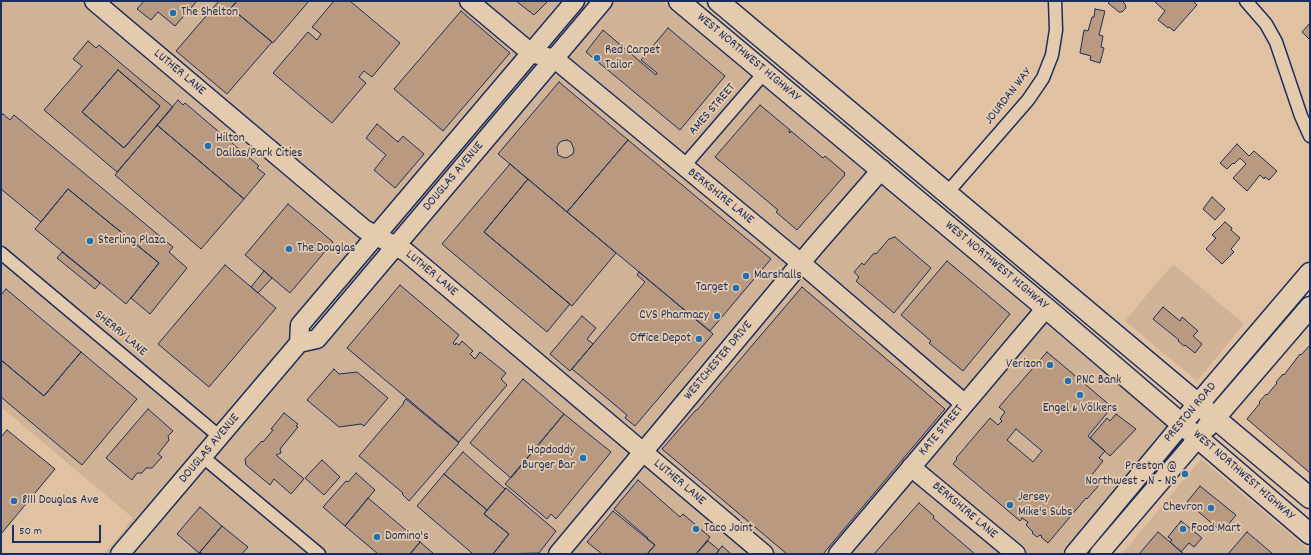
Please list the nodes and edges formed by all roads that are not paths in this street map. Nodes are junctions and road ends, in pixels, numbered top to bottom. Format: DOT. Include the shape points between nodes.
graph roads {
  1 [pos="94,1"];
  2 [pos="469,1"];
  3 [pos="575,1"];
  4 [pos="603,1"];
  5 [pos="679,1"];
  6 [pos="718,1"];
  7 [pos="1055,1"];
  8 [pos="1246,1"];
  9 [pos="531,53"];
  10 [pos="555,59"];
  11 [pos="765,72"];
  12 [pos="479,114"];
  13 [pos="495,128"];
  14 [pos="460,136"];
  15 [pos="1310,136"];
  16 [pos="476,150"];
  17 [pos="683,167"];
  18 [pos="882,169"];
  19 [pos="947,193"];
  20 [pos="996,233"];
  21 [pos="375,235"];
  22 [pos="395,246"];
  23 [pos="1,253"];
  24 [pos="801,263"];
  25 [pos="1310,273"];
  26 [pos="1310,307"];
  27 [pos="1046,308"];
  28 [pos="300,343"];
  29 [pos="965,404"];
  30 [pos="1198,404"];
  31 [pos="1215,418"];
  32 [pos="1182,424"];
  33 [pos="220,437"];
  34 [pos="1198,438"];
  35 [pos="643,452"];
  36 [pos="203,457"];
  37 [pos="911,467"];
  38 [pos="1310,498"];
  39 [pos="1310,534"];
  40 [pos="120,554"];
  41 [pos="318,554"];
  42 [pos="558,554"];
  43 [pos="764,554"];
  44 [pos="838,554"];
  45 [pos="1016,554"];
  46 [pos="1074,554"];
  47 [pos="1099,554"];
  1 -- 21 [label="street, LUTHER LANE" via="364,229"];
  2 -- 9 [label="street, BERKSHIRE LANE"];
  3 -- 9 [label="street, DOUGLAS AVENUE"];
  4 -- 10 [label="street, DOUGLAS AVENUE"];
  5 -- 11 [label="main road, WEST NORTHWEST HIGHWAY"];
  6 -- 19 [label="main road, WEST NORTHWEST HIGHWAY"];
  7 -- 19 [label="street, JOURDAN WAY" via="1056,30 1052,55 1043,78 1028,100"];
  8 -- 15 [label="street" via="1266,24 1276,42"];
  9 -- 10 [label="street, BERKSHIRE LANE"];
  9 -- 12 [label="street, DOUGLAS AVENUE"];
  10 -- 13 [label="street, DOUGLAS AVENUE"];
  10 -- 17 [label="street, BERKSHIRE LANE"];
  11 -- 17 [label="street, AMES STREET"];
  11 -- 18 [label="main road, WEST NORTHWEST HIGHWAY"];
  12 -- 13 [label="street"];
  12 -- 14 [label="street, DOUGLAS AVENUE"];
  13 -- 16 [label="street, DOUGLAS AVENUE"];
  14 -- 16 [label="street"];
  14 -- 21 [label="street, DOUGLAS AVENUE"];
  16 -- 22 [label="street, DOUGLAS AVENUE"];
  17 -- 24 [label="street, BERKSHIRE LANE"];
  18 -- 20 [label="main road" via="902,170 972,229"];
  18 -- 24 [label="street, WESTCHESTER DRIVE"];
  18 -- 27 [label="main road, WEST NORTHWEST HIGHWAY"];
  19 -- 20 [label="main road, WEST NORTHWEST HIGHWAY"];
  20 -- 30 [label="main road, WEST NORTHWEST HIGHWAY"];
  21 -- 22 [label="street, LUTHER LANE"];
  21 -- 28 [label="street, DOUGLAS AVENUE" via="300,325"];
  22 -- 28 [label="street, DOUGLAS AVENUE" via="317,339"];
  22 -- 35 [label="street, LUTHER LANE" via="406,252"];
  23 -- 33 [label="street, SHERRY LANE"];
  24 -- 29 [label="street, BERKSHIRE LANE"];
  24 -- 35 [label="street, WESTCHESTER DRIVE"];
  25 -- 30 [label="main road, PRESTON ROAD"];
  26 -- 31 [label="main road, PRESTON ROAD"];
  27 -- 29 [label="street, KATE STREET"];
  27 -- 32 [label="main road, WEST NORTHWEST HIGHWAY"];
  28 -- 33 [label="street, DOUGLAS AVENUE"];
  29 -- 37 [label="street, KATE STREET"];
  30 -- 31 [label="main road, WEST NORTHWEST HIGHWAY"];
  30 -- 32 [label="main road, PRESTON ROAD"];
  31 -- 34 [label="main road, PRESTON ROAD"];
  31 -- 38 [label="main road, WEST NORTHWEST HIGHWAY"];
  32 -- 34 [label="main road, WEST NORTHWEST HIGHWAY"];
  32 -- 46 [label="street, PRESTON ROAD"];
  33 -- 36 [label="street, DOUGLAS AVENUE"];
  34 -- 39 [label="main road, WEST NORTHWEST HIGHWAY"];
  34 -- 47 [label="street, PRESTON ROAD"];
  35 -- 42 [label="street, WESTCHESTER DRIVE"];
  35 -- 43 [label="street, LUTHER LANE"];
  36 -- 40 [label="street, DOUGLAS AVENUE"];
  36 -- 41 [label="street"];
  37 -- 44 [label="street, KATE STREET"];
  37 -- 45 [label="street, BERKSHIRE LANE"];
}
